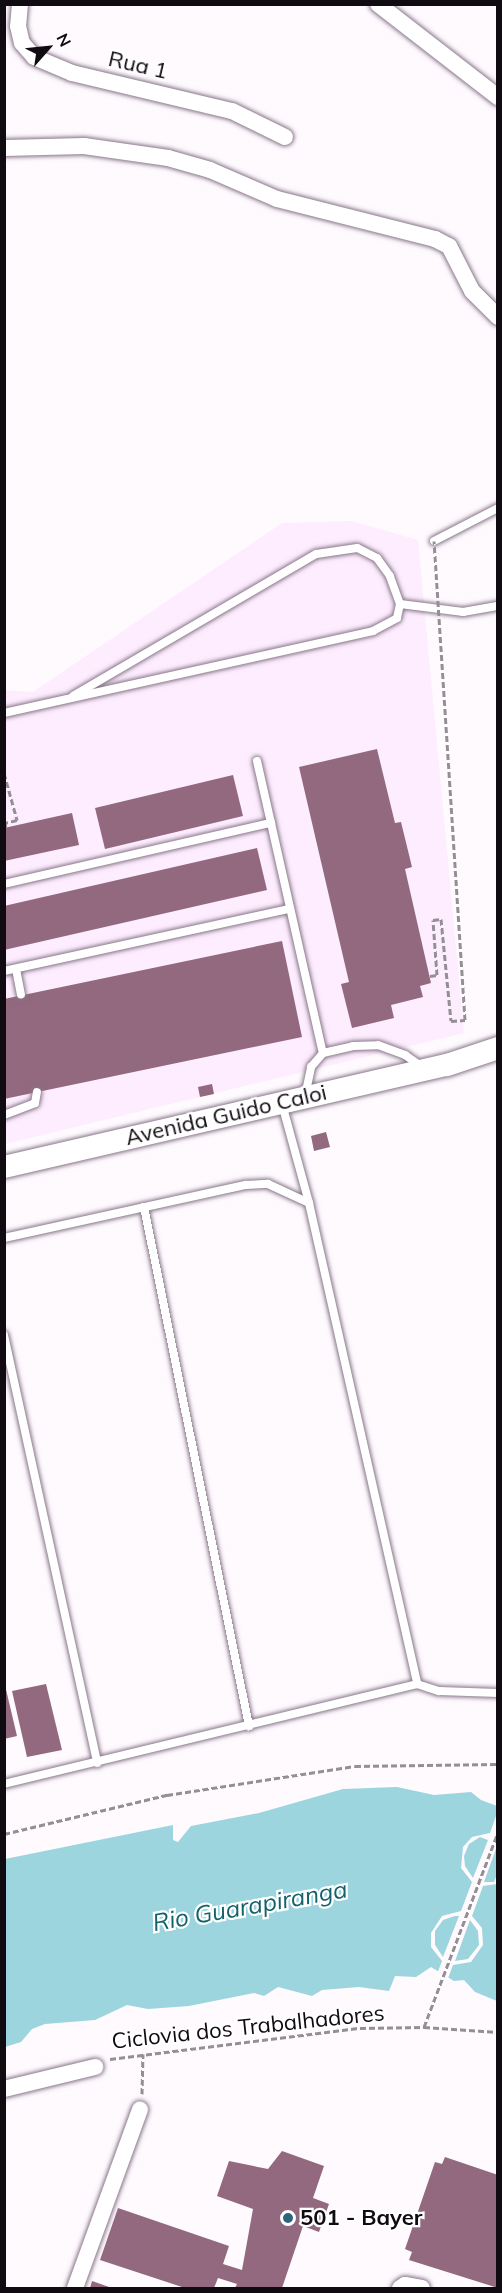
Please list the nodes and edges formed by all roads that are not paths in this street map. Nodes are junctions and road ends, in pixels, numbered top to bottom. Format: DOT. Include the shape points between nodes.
graph roads {
  1 [pos="20,4"];
  2 [pos="378,4"];
  3 [pos="498,97"];
  4 [pos="285,137"];
  5 [pos="4,148"];
  6 [pos="498,317"];
  7 [pos="498,508"];
  8 [pos="434,541"];
  9 [pos="400,604"];
  10 [pos="498,606"];
  11 [pos="73,696"];
  12 [pos="4,713"];
  13 [pos="257,760"];
  14 [pos="271,823"];
  15 [pos="4,884"];
  16 [pos="289,909"];
  17 [pos="16,969"];
  18 [pos="4,971"];
  19 [pos="21,995"];
  20 [pos="498,1048"];
  21 [pos="323,1053"];
  22 [pos="498,1066"];
  23 [pos="436,1067"];
  24 [pos="37,1092"];
  25 [pos="305,1096"];
  26 [pos="282,1101"];
  27 [pos="4,1115"];
  28 [pos="4,1167"];
  29 [pos="309,1203"];
  30 [pos="144,1207"];
  31 [pos="4,1238"];
  32 [pos="4,1335"];
  33 [pos="417,1684"];
  34 [pos="498,1693"];
  35 [pos="249,1726"];
  36 [pos="97,1763"];
  37 [pos="4,1784"];
  38 [pos="97,2064"];
  39 [pos="4,2089"];
  40 [pos="140,2109"];
  41 [pos="75,2289"];
  42 [pos="400,2289"];
  43 [pos="422,2289"];
  1 -- 4 [label="street, Rua 1" via="18,26 22,43 34,57 72,73 232,111"];
  2 -- 3 [label="street"];
  5 -- 6 [label="street" via="84,146 168,158 210,170 277,199 435,239 449,246 472,291"];
  7 -- 8 [label="lane"];
  9 -- 10 [label="lane" via="463,612"];
  9 -- 11 [label="lane" via="397,618 373,631"];
  9 -- 11 [label="lane" via="390,576 377,558 357,548 316,554"];
  11 -- 12 [label="lane"];
  13 -- 14 [label="lane"];
  14 -- 15 [label="lane"];
  14 -- 16 [label="lane"];
  16 -- 17 [label="lane"];
  16 -- 21 [label="lane"];
  17 -- 18 [label="lane"];
  17 -- 19 [label="lane"];
  20 -- 23 [label="main road, Avenida Guido Caloi"];
  21 -- 23 [label="lane" via="378,1045"];
  21 -- 25 [label="lane" via="310,1067"];
  22 -- 23 [label="main road, Avenida Guido Caloi"];
  23 -- 25 [label="main road, Avenida Guido Caloi"];
  24 -- 27 [label="lane" via="35,1103"];
  25 -- 26 [label="main road, Avenida Guido Caloi"];
  26 -- 28 [label="main road, Avenida Guido Caloi"];
  26 -- 29 [label="lane"];
  29 -- 30 [label="lane" via="268,1184"];
  29 -- 33 [label="lane"];
  30 -- 31 [label="lane"];
  30 -- 35 [label="lane"];
  32 -- 36 [label="lane"];
  33 -- 34 [label="lane" via="439,1691"];
  33 -- 35 [label="lane"];
  35 -- 36 [label="lane"];
  36 -- 37 [label="lane"];
  38 -- 39 [label="street"];
  40 -- 41 [label="street"];
  42 -- 43 [label="street" via="405,2285"];
}
